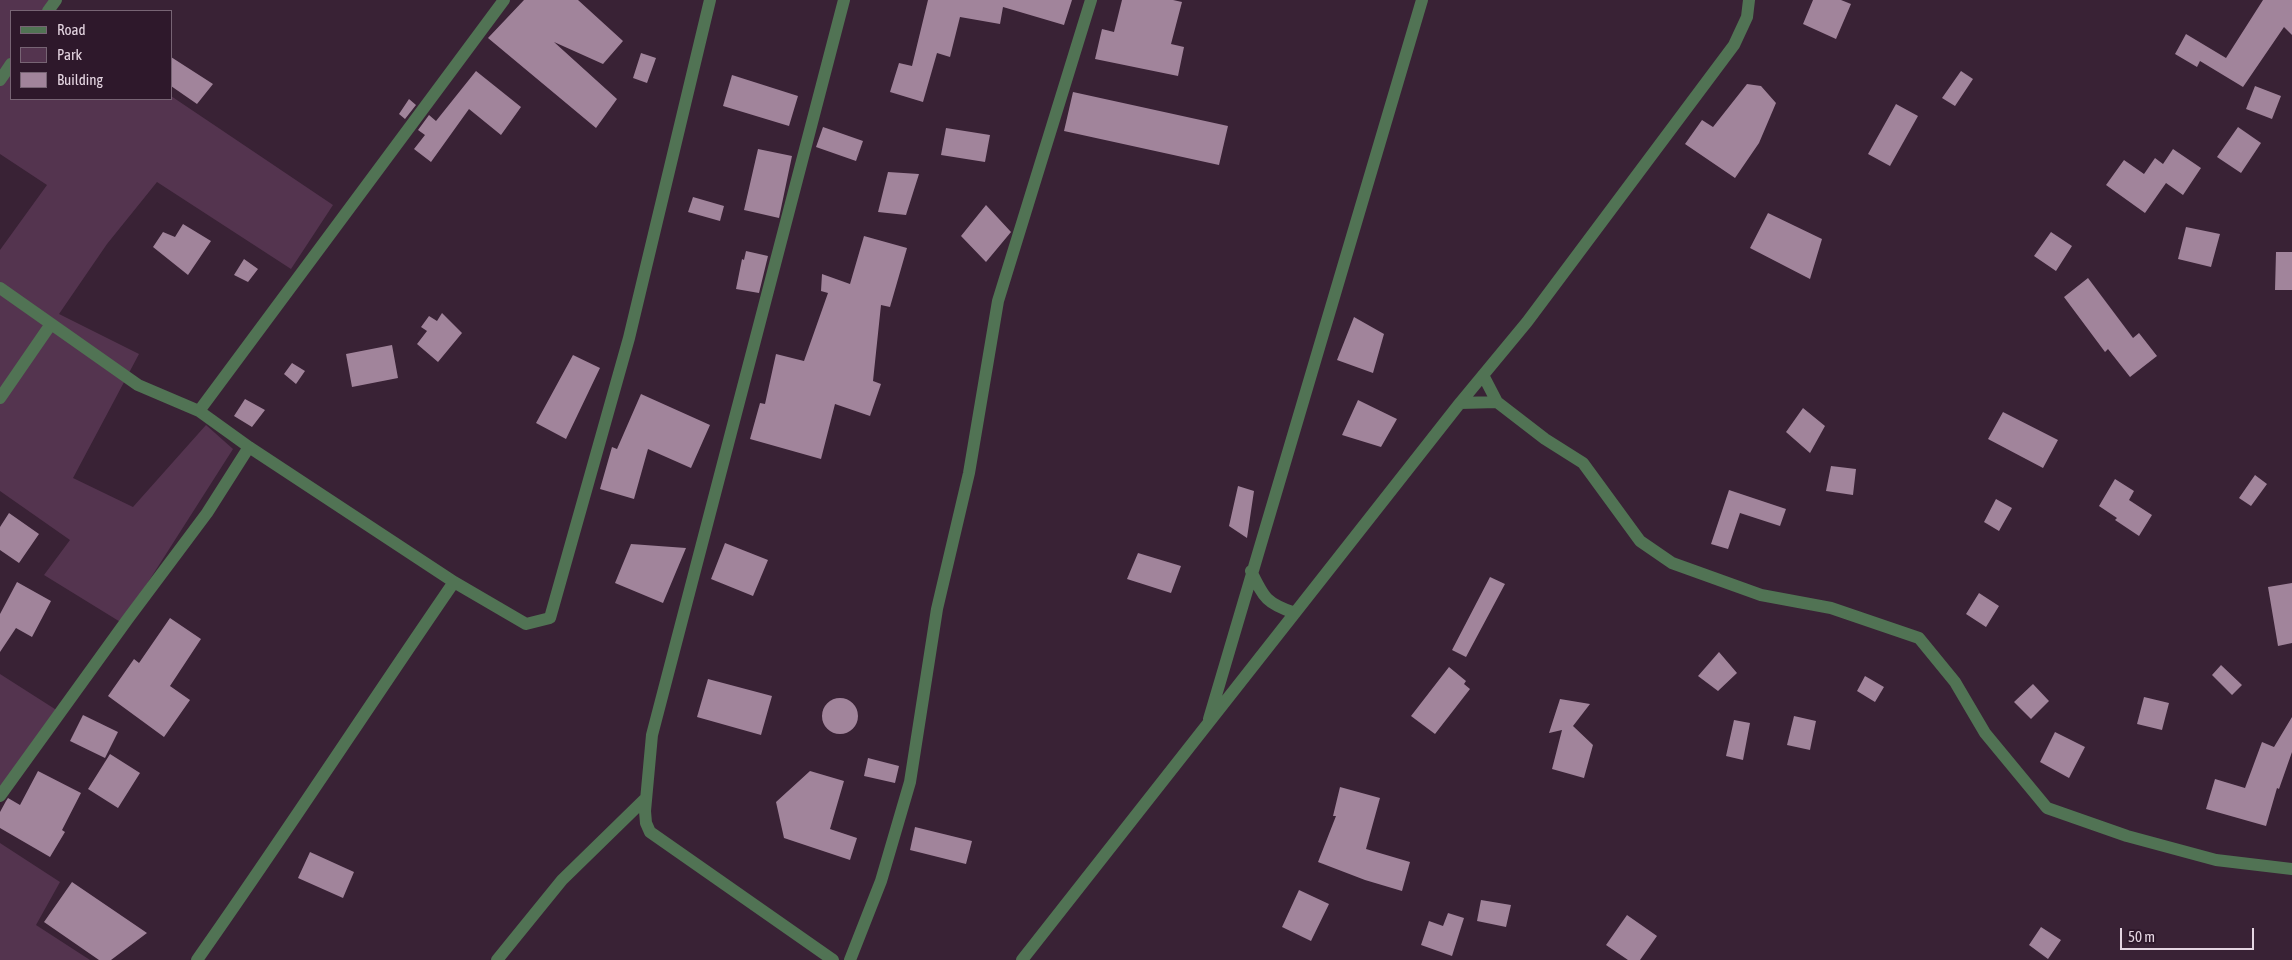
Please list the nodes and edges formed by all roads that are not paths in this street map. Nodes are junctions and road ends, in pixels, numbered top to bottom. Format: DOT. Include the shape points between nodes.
graph roads {
  1 [pos="504,0"];
  2 [pos="710,0"];
  3 [pos="844,0"];
  4 [pos="1091,0"];
  5 [pos="1422,0"];
  6 [pos="1749,0"];
  7 [pos="10,65"];
  8 [pos="0,80"];
  9 [pos="0,288"];
  10 [pos="51,324"];
  11 [pos="1483,374"];
  12 [pos="0,398"];
  13 [pos="1497,402"];
  14 [pos="1460,403"];
  15 [pos="198,411"];
  16 [pos="249,447"];
  17 [pos="1251,571"];
  18 [pos="454,582"];
  19 [pos="1296,613"];
  20 [pos="1207,726"];
  21 [pos="0,796"];
  22 [pos="646,798"];
  23 [pos="2292,869"];
  24 [pos="197,960"];
  25 [pos="497,960"];
  26 [pos="833,960"];
  27 [pos="850,960"];
  28 [pos="1022,960"];
  1 -- 15 [label="street"];
  2 -- 18 [label="street" via="629,338 550,618 526,624"];
  3 -- 22 [label="street" via="652,736"];
  4 -- 27 [label="street" via="998,301 969,473 937,609 910,782 881,881"];
  5 -- 17 [label="street"];
  6 -- 11 [label="street" via="1748,17 1734,45 1527,322"];
  7 -- 8 [label="street"];
  9 -- 10 [label="street"];
  10 -- 12 [label="street"];
  10 -- 15 [label="street" via="138,385"];
  11 -- 13 [label="street"];
  11 -- 14 [label="street"];
  13 -- 14 [label="street"];
  13 -- 23 [label="street" via="1544,439 1583,463 1640,541 1672,563 1761,595 1831,608 1919,638 1956,682 1985,733 2047,808 2127,836 2216,860"];
  14 -- 19 [label="street"];
  15 -- 16 [label="street"];
  16 -- 18 [label="street"];
  16 -- 21 [label="street" via="207,513"];
  17 -- 19 [label="street" via="1264,598"];
  17 -- 20 [label="street"];
  18 -- 24 [label="street"];
  19 -- 20 [label="street"];
  20 -- 28 [label="street"];
  22 -- 25 [label="street" via="562,880"];
  22 -- 26 [label="street" via="646,823 650,832"];
}
